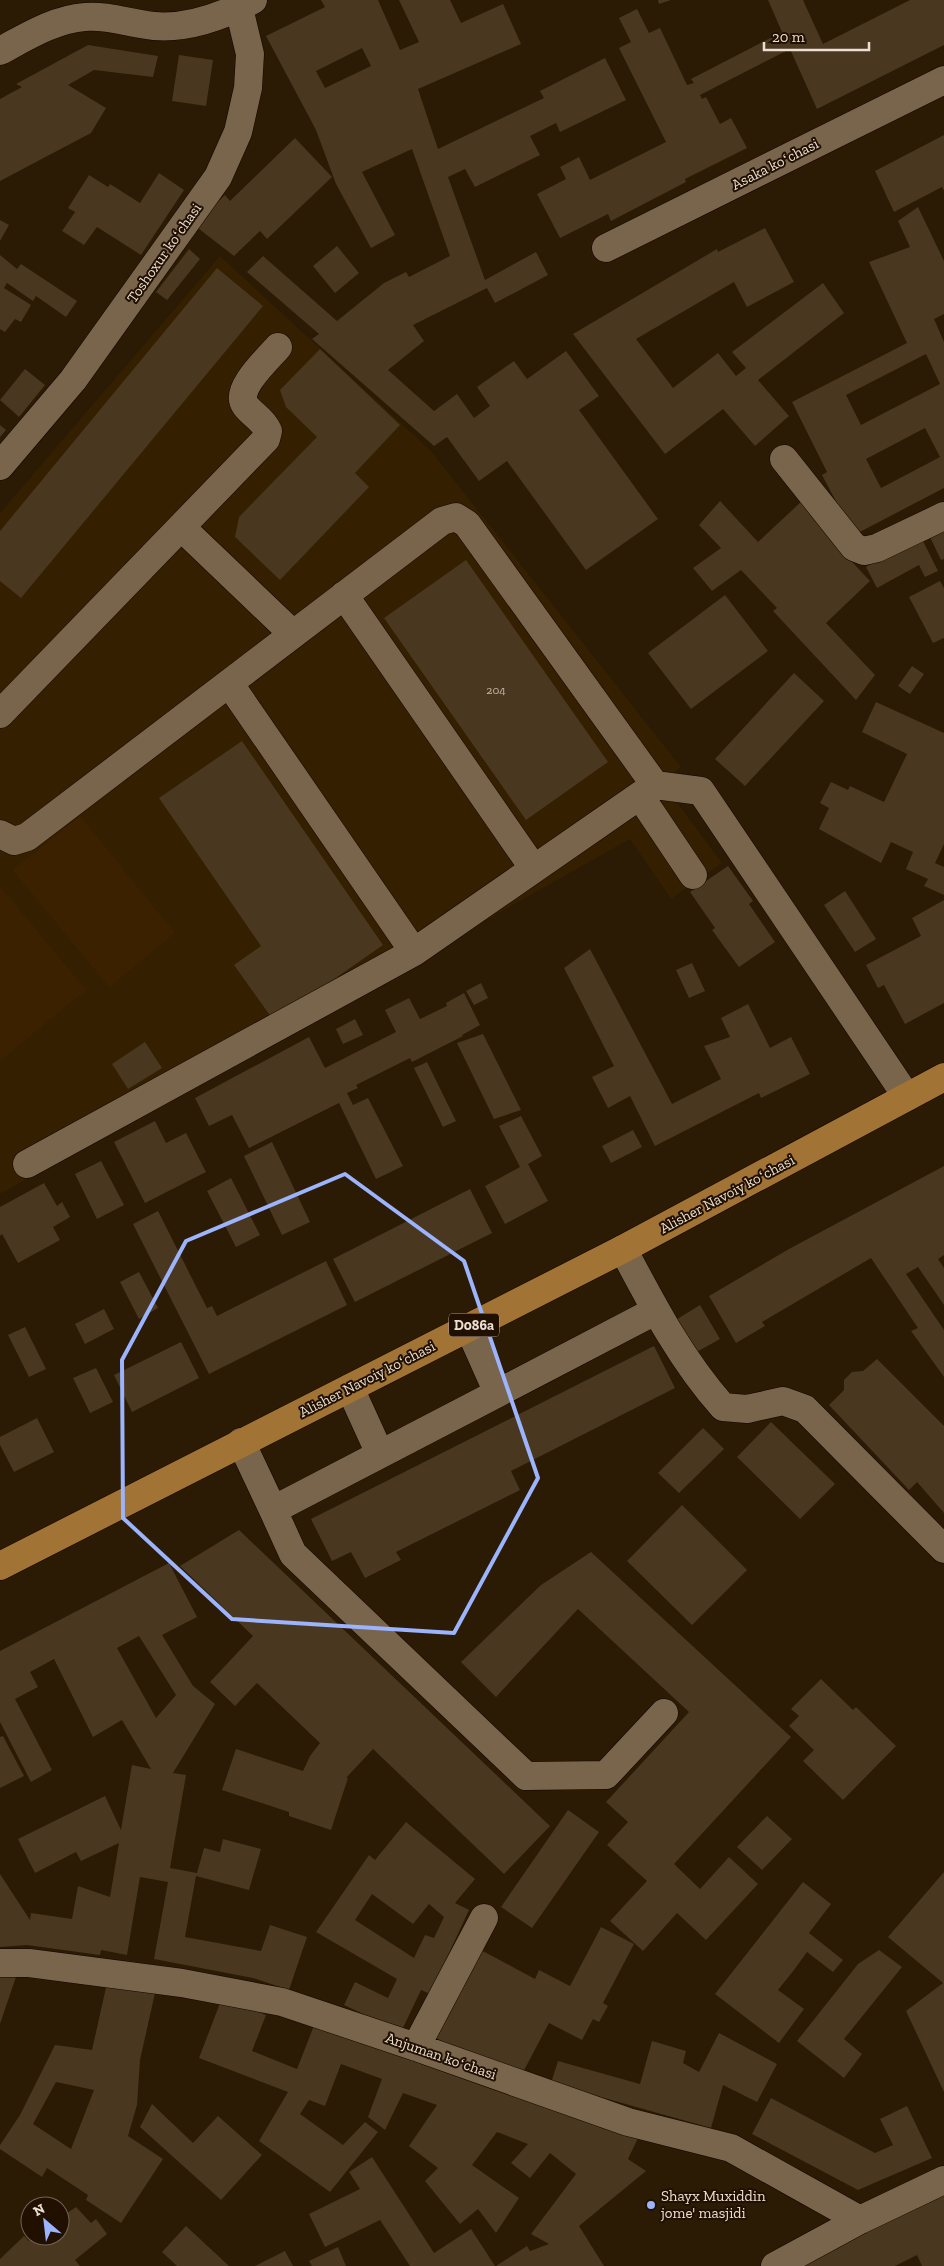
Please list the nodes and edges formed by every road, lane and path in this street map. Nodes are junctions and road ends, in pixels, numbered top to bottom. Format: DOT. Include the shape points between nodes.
graph roads {
  1 [pos="243,2"];
  2 [pos="0,51"];
  3 [pos="944,80"];
  4 [pos="606,248"];
  5 [pos="278,347"];
  6 [pos="784,459"];
  7 [pos="0,466"];
  8 [pos="944,516"];
  9 [pos="181,527"];
  10 [pos="344,595"];
  11 [pos="293,634"];
  12 [pos="228,684"];
  13 [pos="0,714"];
  14 [pos="647,791"];
  15 [pos="0,834"];
  16 [pos="534,869"];
  17 [pos="693,875"];
  18 [pos="414,952"];
  19 [pos="944,1077"];
  20 [pos="907,1097"];
  21 [pos="27,1164"];
  22 [pos="623,1249"];
  23 [pos="655,1311"];
  24 [pos="468,1328"];
  25 [pos="350,1388"];
  26 [pos="498,1393"];
  27 [pos="241,1442"];
  28 [pos="380,1454"];
  29 [pos="273,1510"];
  30 [pos="944,1549"];
  31 [pos="0,1566"];
  32 [pos="664,1713"];
  33 [pos="484,1918"];
  34 [pos="0,1964"];
  35 [pos="416,2046"];
  36 [pos="944,2180"];
  37 [pos="860,2220"];
  38 [pos="775,2266"];
  1 -- 2 [label="street" via="191,24 154,26 112,18 85,17 61,22"];
  1 -- 7 [label="street, Toshoxur koʻchasi" via="250,54 248,88 238,132 218,176 74,380"];
  3 -- 4 [label="street, Asaka koʻchasi"];
  5 -- 9 [label="street" via="244,387 242,398 245,406 264,422 268,431 266,439"];
  6 -- 8 [label="street" via="854,547 864,552"];
  9 -- 11 [label="street"];
  9 -- 13 [label="street"];
  10 -- 11 [label="street"];
  10 -- 14 [label="street" via="442,520 456,517 467,524"];
  10 -- 16 [label="street"];
  11 -- 12 [label="street"];
  12 -- 15 [label="street" via="27,837 14,841"];
  12 -- 18 [label="street"];
  14 -- 16 [label="street"];
  14 -- 17 [label="street"];
  14 -- 20 [label="street" via="701,791"];
  16 -- 18 [label="street"];
  18 -- 21 [label="street"];
  19 -- 20 [label="main road, Alisher Navoiy koʻchasi / D086a"];
  20 -- 22 [label="main road, Alisher Navoiy koʻchasi / D086a"];
  22 -- 23 [label="street"];
  22 -- 24 [label="main road, Alisher Navoiy koʻchasi / D086a"];
  23 -- 26 [label="street"];
  23 -- 30 [label="street" via="707,1389 723,1407 747,1409 783,1401 805,1409"];
  24 -- 25 [label="main road, Alisher Navoiy koʻchasi / D086a"];
  24 -- 26 [label="street"];
  25 -- 27 [label="main road, Alisher Navoiy koʻchasi / D086a"];
  25 -- 28 [label="street"];
  26 -- 28 [label="street"];
  27 -- 29 [label="street"];
  27 -- 31 [label="main road, Alisher Navoiy koʻchasi / D086a"];
  28 -- 29 [label="street"];
  29 -- 32 [label="street" via="294,1554 526,1776 606,1775"];
  33 -- 35 [label="street"];
  34 -- 35 [label="street, Anjuman koʻchasi" via="29,1963 182,1983 282,2002"];
  35 -- 37 [label="street, Anjuman koʻchasi" via="628,2122 732,2148"];
  36 -- 37 [label="street"];
  37 -- 38 [label="street"];
}
